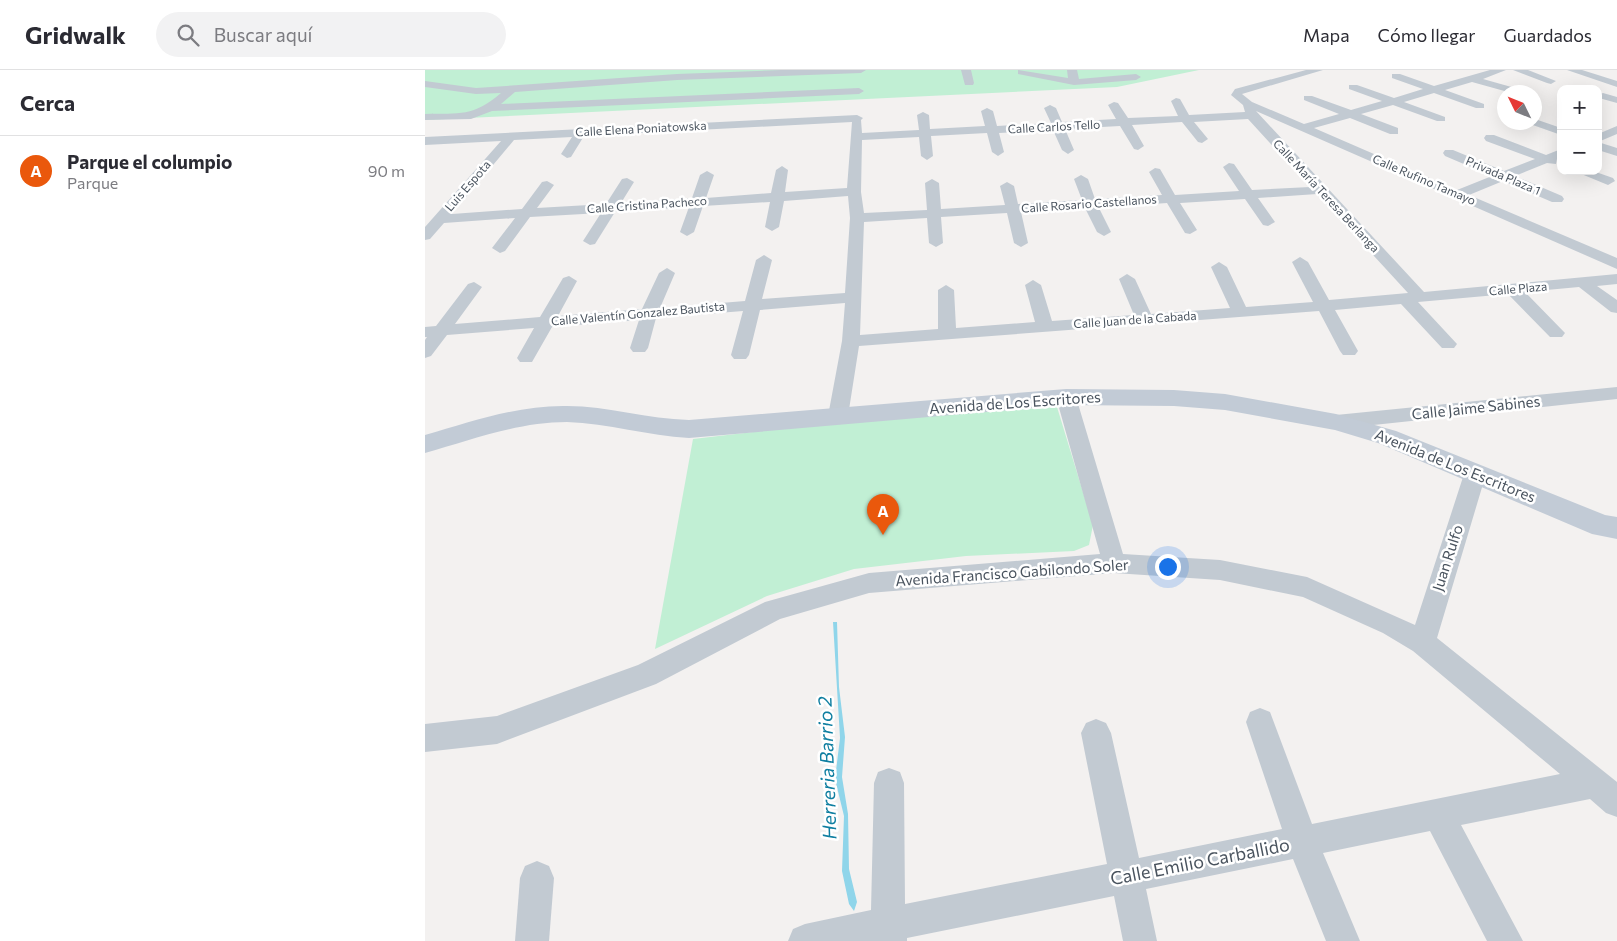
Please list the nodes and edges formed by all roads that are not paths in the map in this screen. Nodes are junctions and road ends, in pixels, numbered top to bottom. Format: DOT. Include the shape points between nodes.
graph roads {
  1 [pos="861,70"];
  2 [pos="966,70"];
  3 [pos="1072,70"];
  4 [pos="1318,70"];
  5 [pos="1501,70"];
  6 [pos="1518,70"];
  7 [pos="1572,70"];
  8 [pos="1589,70"];
  9 [pos="751,73"];
  10 [pos="1454,73"];
  11 [pos="1023,75"];
  12 [pos="1135,76"];
  13 [pos="1396,76"];
  14 [pos="677,77"];
  15 [pos="1471,78"];
  16 [pos="1617,78"];
  17 [pos="1551,81"];
  18 [pos="1074,82"];
  19 [pos="969,83"];
  20 [pos="425,84"];
  21 [pos="1617,84"];
  22 [pos="1353,86"];
  23 [pos="1497,86"];
  24 [pos="512,89"];
  25 [pos="1434,89"];
  26 [pos="1603,96"];
  27 [pos="739,97"];
  28 [pos="1308,98"];
  29 [pos="661,100"];
  30 [pos="1617,100"];
  31 [pos="1176,101"];
  32 [pos="1393,101"];
  33 [pos="858,103"];
  34 [pos="1114,105"];
  35 [pos="1480,106"];
  36 [pos="490,108"];
  37 [pos="1051,108"];
  38 [pos="1250,109"];
  39 [pos="987,111"];
  40 [pos="1350,114"];
  41 [pos="923,115"];
  42 [pos="425,117"];
  43 [pos="1441,119"];
  44 [pos="1186,120"];
  45 [pos="787,122"];
  46 [pos="1124,124"];
  47 [pos="721,125"];
  48 [pos="1542,125"];
  49 [pos="1059,127"];
  50 [pos="1303,128"];
  51 [pos="655,129"];
  52 [pos="992,130"];
  53 [pos="1617,130"];
  54 [pos="1557,131"];
  55 [pos="581,132"];
  56 [pos="1393,132"];
  57 [pos="926,133"];
  58 [pos="511,136"];
  59 [pos="785,136"];
  60 [pos="1602,136"];
  61 [pos="857,137"];
  62 [pos="1490,138"];
  63 [pos="1202,139"];
  64 [pos="425,141"];
  65 [pos="647,142"];
  66 [pos="715,142"];
  67 [pos="1138,146"];
  68 [pos="1602,147"];
  69 [pos="1068,150"];
  70 [pos="997,152"];
  71 [pos="1449,152"];
  72 [pos="1617,152"];
  73 [pos="567,154"];
  74 [pos="1557,155"];
  75 [pos="927,156"];
  76 [pos="1546,159"];
  77 [pos="1557,163"];
  78 [pos="1229,167"];
  79 [pos="782,170"];
  80 [pos="1155,172"];
  81 [pos="707,175"];
  82 [pos="1590,175"];
  83 [pos="1504,176"];
  84 [pos="1081,179"];
  85 [pos="627,182"];
  86 [pos="1608,182"];
  87 [pos="932,183"];
  88 [pos="547,185"];
  89 [pos="1007,186"];
  90 [pos="1321,190"];
  91 [pos="854,192"];
  92 [pos="1459,194"];
  93 [pos="1249,195"];
  94 [pos="779,197"];
  95 [pos="1169,199"];
  96 [pos="1557,199"];
  97 [pos="697,202"];
  98 [pos="1090,204"];
  99 [pos="611,208"];
  100 [pos="1012,209"];
  101 [pos="528,213"];
  102 [pos="934,213"];
  103 [pos="857,218"];
  104 [pos="441,219"];
  105 [pos="1268,222"];
  106 [pos="772,227"];
  107 [pos="1190,230"];
  108 [pos="687,232"];
  109 [pos="1104,232"];
  110 [pos="425,236"];
  111 [pos="590,241"];
  112 [pos="936,243"];
  113 [pos="1021,243"];
  114 [pos="500,248"];
  115 [pos="1600,256"];
  116 [pos="765,260"];
  117 [pos="1300,262"];
  118 [pos="1617,264"];
  119 [pos="1219,267"];
  120 [pos="1617,272"];
  121 [pos="667,274"];
  122 [pos="1127,279"];
  123 [pos="1617,279"];
  124 [pos="569,281"];
  125 [pos="1583,283"];
  126 [pos="1033,285"];
  127 [pos="474,287"];
  128 [pos="1512,289"];
  129 [pos="946,290"];
  130 [pos="852,296"];
  131 [pos="1412,298"];
  132 [pos="752,305"];
  133 [pos="1323,306"];
  134 [pos="1617,308"];
  135 [pos="649,313"];
  136 [pos="1234,313"];
  137 [pos="1145,320"];
  138 [pos="545,322"];
  139 [pos="1045,327"];
  140 [pos="433,331"];
  141 [pos="1557,333"];
  142 [pos="947,334"];
  143 [pos="851,341"];
  144 [pos="1448,344"];
  145 [pos="639,348"];
  146 [pos="1349,351"];
  147 [pos="425,352"];
  148 [pos="740,355"];
  149 [pos="526,358"];
  150 [pos="1617,393"];
  151 [pos="1065,397"];
  152 [pos="837,416"];
  153 [pos="1336,422"];
  154 [pos="425,444"];
  155 [pos="1475,474"];
  156 [pos="1612,530"];
  157 [pos="1115,563"];
  158 [pos="1422,642"];
  159 [pos="1260,722"];
  160 [pos="1096,733"];
  161 [pos="425,738"];
  162 [pos="889,783"];
  163 [pos="1606,792"];
  164 [pos="1438,814"];
  165 [pos="1302,841"];
  166 [pos="1125,877"];
  167 [pos="537,878"];
  168 [pos="889,933"];
  169 [pos="532,941"];
  170 [pos="805,941"];
  171 [pos="1140,941"];
  172 [pos="1343,941"];
  173 [pos="1506,941"];
  1 -- 9 [label="street"];
  1 -- 33 [label="street"];
  2 -- 19 [label="street"];
  3 -- 18 [label="street"];
  4 -- 38 [label="street, Calle María Teresa Berlanga" via="1239,91 1236,95"];
  5 -- 15 [label="street"];
  6 -- 17 [label="street"];
  7 -- 21 [label="street"];
  8 -- 16 [label="street"];
  9 -- 14 [label="street"];
  9 -- 27 [label="street"];
  10 -- 15 [label="street"];
  11 -- 18 [label="street"];
  12 -- 18 [label="street"];
  13 -- 25 [label="street"];
  14 -- 24 [label="street"];
  14 -- 29 [label="street"];
  15 -- 23 [label="street"];
  15 -- 25 [label="street"];
  20 -- 24 [label="street" via="476,91"];
  22 -- 32 [label="street"];
  24 -- 36 [label="street"];
  25 -- 32 [label="street"];
  25 -- 35 [label="street"];
  26 -- 30 [label="street"];
  27 -- 29 [label="street"];
  27 -- 33 [label="street"];
  28 -- 40 [label="street"];
  29 -- 36 [label="street"];
  31 -- 44 [label="street"];
  32 -- 40 [label="street"];
  32 -- 43 [label="street"];
  33 -- 45 [label="street, Calle Elena Poniatowska"];
  33 -- 61 [label="street"];
  34 -- 46 [label="street"];
  36 -- 42 [label="street" via="471,116"];
  37 -- 49 [label="street"];
  38 -- 44 [label="street, Calle Carlos Tello"];
  38 -- 50 [label="street, Calle Rufino Tamayo"];
  38 -- 90 [label="street, Calle María Teresa Berlanga"];
  39 -- 52 [label="street"];
  40 -- 50 [label="street"];
  40 -- 56 [label="street"];
  41 -- 57 [label="street"];
  44 -- 46 [label="street, Calle Carlos Tello"];
  44 -- 63 [label="street"];
  45 -- 47 [label="street, Calle Elena Poniatowska"];
  45 -- 59 [label="street"];
  46 -- 49 [label="street, Calle Carlos Tello"];
  46 -- 67 [label="street"];
  47 -- 51 [label="street, Calle Elena Poniatowska"];
  47 -- 66 [label="street"];
  48 -- 54 [label="street"];
  49 -- 52 [label="street, Calle Carlos Tello"];
  49 -- 69 [label="street"];
  50 -- 92 [label="street, Calle Rufino Tamayo"];
  51 -- 55 [label="street, Calle Elena Poniatowska"];
  51 -- 65 [label="street"];
  52 -- 57 [label="street, Calle Carlos Tello"];
  52 -- 70 [label="street"];
  53 -- 60 [label="street"];
  55 -- 58 [label="street, Calle Elena Poniatowska"];
  55 -- 73 [label="street"];
  57 -- 61 [label="street, Calle Carlos Tello"];
  57 -- 75 [label="street"];
  58 -- 64 [label="street, Calle Elena Poniatowska"];
  58 -- 104 [label="street, Luis Espota"];
  61 -- 91 [label="street"];
  62 -- 76 [label="street"];
  68 -- 72 [label="street"];
  71 -- 83 [label="street, Privada Plaza 1"];
  74 -- 76 [label="street"];
  76 -- 77 [label="street"];
  76 -- 83 [label="street"];
  78 -- 93 [label="street"];
  79 -- 94 [label="street"];
  80 -- 95 [label="street"];
  81 -- 97 [label="street"];
  82 -- 86 [label="street"];
  83 -- 92 [label="street"];
  83 -- 96 [label="street, Privada Plaza 1"];
  84 -- 98 [label="street"];
  85 -- 99 [label="street"];
  87 -- 102 [label="street"];
  88 -- 101 [label="street"];
  89 -- 100 [label="street"];
  90 -- 93 [label="street, Calle Rosario Castellanos"];
  90 -- 131 [label="street, Calle María Teresa Berlanga"];
  91 -- 94 [label="street, Calle Cristina Pacheco"];
  91 -- 103 [label="street"];
  92 -- 115 [label="street, Calle Rufino Tamayo"];
  93 -- 95 [label="street, Calle Rosario Castellanos"];
  93 -- 105 [label="street"];
  94 -- 97 [label="street, Calle Cristina Pacheco"];
  94 -- 106 [label="street"];
  95 -- 98 [label="street, Calle Rosario Castellanos"];
  95 -- 107 [label="street"];
  97 -- 99 [label="street, Calle Cristina Pacheco"];
  97 -- 108 [label="street"];
  98 -- 100 [label="street, Calle Rosario Castellanos"];
  98 -- 109 [label="street"];
  99 -- 101 [label="street, Calle Cristina Pacheco"];
  99 -- 111 [label="street"];
  100 -- 102 [label="street, Calle Rosario Castellanos"];
  100 -- 113 [label="street"];
  101 -- 104 [label="street, Calle Cristina Pacheco"];
  101 -- 114 [label="street"];
  102 -- 103 [label="street, Calle Rosario Castellanos"];
  102 -- 112 [label="street"];
  103 -- 130 [label="street"];
  104 -- 110 [label="street, Luis Espota"];
  115 -- 118 [label="street, Calle Rufino Tamayo"];
  115 -- 120 [label="street, Calle Rufino Tamayo"];
  116 -- 132 [label="street"];
  117 -- 133 [label="street"];
  119 -- 136 [label="street"];
  121 -- 135 [label="street"];
  122 -- 137 [label="street"];
  123 -- 125 [label="street, Calle Plaza"];
  124 -- 138 [label="street"];
  125 -- 128 [label="street, Calle Plaza"];
  125 -- 134 [label="street"];
  126 -- 139 [label="street"];
  127 -- 140 [label="street"];
  128 -- 131 [label="street, Calle Plaza"];
  128 -- 141 [label="street"];
  129 -- 142 [label="street"];
  130 -- 132 [label="street, Calle Valentín Gonzalez Bautista"];
  130 -- 143 [label="street"];
  131 -- 133 [label="street"];
  131 -- 144 [label="street, Calle María Teresa Berlanga"];
  132 -- 135 [label="street, Calle Valentín Gonzalez Bautista"];
  132 -- 148 [label="street"];
  133 -- 136 [label="street"];
  133 -- 146 [label="street"];
  135 -- 138 [label="street, Calle Valentín Gonzalez Bautista"];
  135 -- 145 [label="street"];
  136 -- 137 [label="street, Calle Juan de la Cabada" via="1231,324 1225,328 1194,329 1178,317"];
  137 -- 139 [label="street, Calle Juan de la Cabada"];
  138 -- 140 [label="street, Calle Valentín Gonzalez Bautista"];
  138 -- 149 [label="street"];
  139 -- 142 [label="street, Calle Juan de la Cabada"];
  140 -- 147 [label="street"];
  142 -- 143 [label="street, Calle Juan de la Cabada"];
  143 -- 152 [label="street"];
  150 -- 153 [label="street, Calle Jaime Sabines"];
  151 -- 152 [label="main road, Avenida de Los Escritores"];
  151 -- 153 [label="main road, Avenida de Los Escritores" via="1225,402"];
  151 -- 157 [label="street"];
  152 -- 154 [label="main road, Avenida de Los Escritores" via="664,429 587,415 552,414"];
  153 -- 155 [label="main road, Avenida de Los Escritores" via="1387,437"];
  155 -- 156 [label="main road, Avenida de Los Escritores"];
  155 -- 158 [label="street, Juan Rulfo"];
  157 -- 158 [label="street, Avenida Francisco Gabilondo Soler" via="1220,570 1307,587 1392,624"];
  157 -- 161 [label="street, Avenida Francisco Gabilondo Soler" via="869,583 774,610 645,675 497,730"];
  158 -- 163 [label="street, Avenida Francisco Gabilondo Soler"];
  159 -- 165 [label="street"];
  160 -- 166 [label="street"];
  162 -- 168 [label="street"];
  163 -- 164 [label="street, Calle Emilio Carballido"];
  164 -- 165 [label="street, Calle Emilio Carballido"];
  164 -- 173 [label="street"];
  165 -- 166 [label="street, Calle Emilio Carballido"];
  165 -- 172 [label="street"];
  166 -- 168 [label="street, Calle Emilio Carballido"];
  166 -- 171 [label="street"];
  167 -- 169 [label="street"];
  168 -- 170 [label="street, Calle Emilio Carballido"];
}
